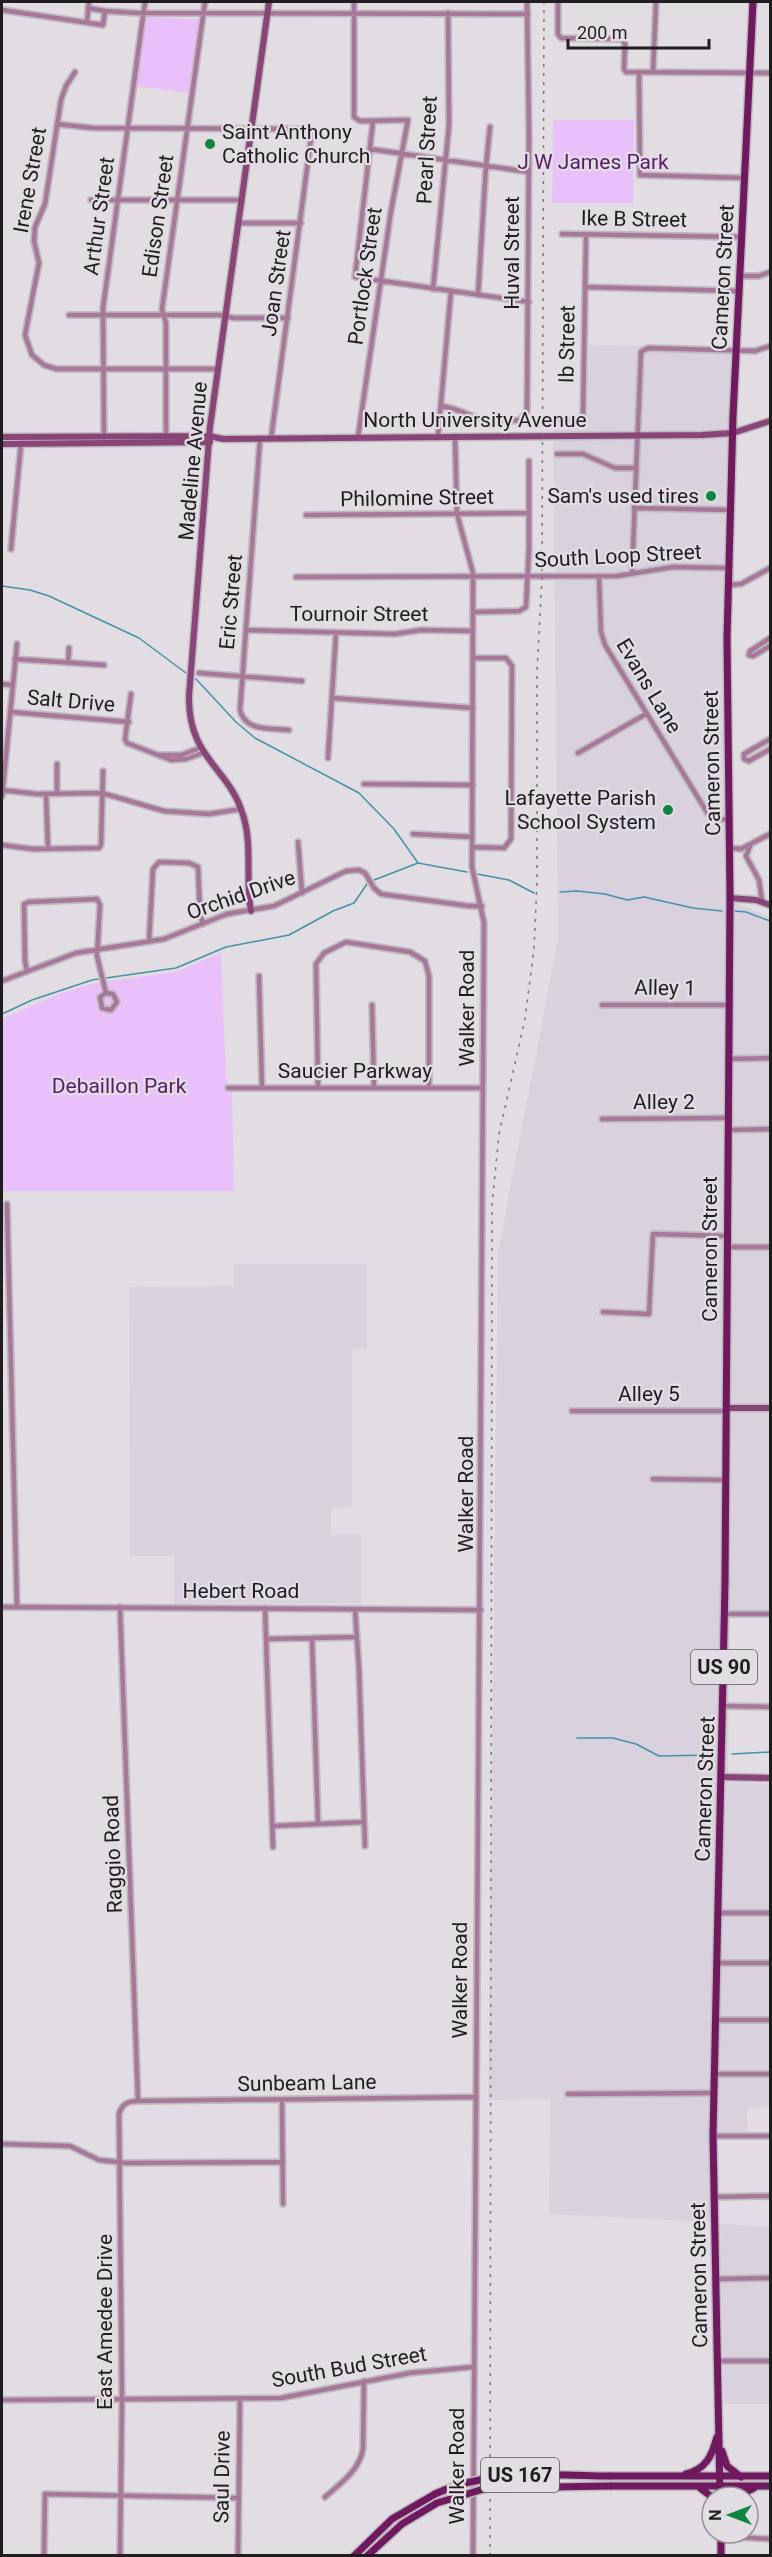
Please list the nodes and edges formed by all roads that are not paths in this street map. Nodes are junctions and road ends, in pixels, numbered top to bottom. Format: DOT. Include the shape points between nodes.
graph roads {
  1 [pos="89,2"];
  2 [pos="145,2"];
  3 [pos="205,2"];
  4 [pos="269,2"];
  5 [pos="354,2"];
  6 [pos="526,2"];
  7 [pos="558,2"];
  8 [pos="656,2"];
  9 [pos="753,2"];
  10 [pos="88,8"];
  11 [pos="2,10"];
  12 [pos="105,11"];
  13 [pos="268,12"];
  14 [pos="144,13"];
  15 [pos="203,13"];
  16 [pos="353,13"];
  17 [pos="448,13"];
  18 [pos="528,14"];
  19 [pos="87,22"];
  20 [pos="75,72"];
  21 [pos="639,72"];
  22 [pos="653,72"];
  23 [pos="749,74"];
  24 [pos="771,74"];
  25 [pos="373,121"];
  26 [pos="57,124"];
  27 [pos="490,126"];
  28 [pos="128,128"];
  29 [pos="187,128"];
  30 [pos="252,128"];
  31 [pos="370,149"];
  32 [pos="402,154"];
  33 [pos="446,160"];
  34 [pos="486,166"];
  35 [pos="529,172"];
  36 [pos="745,177"];
  37 [pos="91,200"];
  38 [pos="118,200"];
  39 [pos="177,200"];
  40 [pos="242,200"];
  41 [pos="239,223"];
  42 [pos="301,223"];
  43 [pos="562,234"];
  44 [pos="586,235"];
  45 [pos="742,237"];
  46 [pos="771,272"];
  47 [pos="740,276"];
  48 [pos="381,281"];
  49 [pos="585,287"];
  50 [pos="433,289"];
  51 [pos="451,291"];
  52 [pos="740,291"];
  53 [pos="478,295"];
  54 [pos="529,302"];
  55 [pos="69,315"];
  56 [pos="103,315"];
  57 [pos="163,315"];
  58 [pos="226,317"];
  59 [pos="288,318"];
  60 [pos="771,346"];
  61 [pos="736,350"];
  62 [pos="104,369"];
  63 [pos="166,369"];
  64 [pos="218,369"];
  65 [pos="441,406"];
  66 [pos="548,420"];
  67 [pos="771,421"];
  68 [pos="733,433"];
  69 [pos="636,435"];
  70 [pos="166,436"];
  71 [pos="438,436"];
  72 [pos="455,436"];
  73 [pos="2,437"];
  74 [pos="104,437"];
  75 [pos="358,437"];
  76 [pos="260,438"];
  77 [pos="209,439"];
  78 [pos="271,439"];
  79 [pos="2,444"];
  80 [pos="21,444"];
  81 [pos="557,454"];
  82 [pos="529,460"];
  83 [pos="636,468"];
  84 [pos="634,508"];
  85 [pos="731,510"];
  86 [pos="529,513"];
  87 [pos="457,514"];
  88 [pos="306,515"];
  89 [pos="11,549"];
  90 [pos="728,568"];
  91 [pos="771,568"];
  92 [pos="632,574"];
  93 [pos="473,576"];
  94 [pos="599,576"];
  95 [pos="296,577"];
  96 [pos="527,578"];
  97 [pos="728,585"];
  98 [pos="473,612"];
  99 [pos="246,630"];
  100 [pos="473,631"];
  101 [pos="336,633"];
  102 [pos="771,639"];
  103 [pos="17,644"];
  104 [pos="771,646"];
  105 [pos="69,648"];
  106 [pos="473,658"];
  107 [pos="15,659"];
  108 [pos="68,663"];
  109 [pos="104,665"];
  110 [pos="199,673"];
  111 [pos="242,677"];
  112 [pos="302,681"];
  113 [pos="2,684"];
  114 [pos="11,686"];
  115 [pos="131,694"];
  116 [pos="332,698"];
  117 [pos="473,708"];
  118 [pos="10,712"];
  119 [pos="646,714"];
  120 [pos="129,722"];
  121 [pos="290,730"];
  122 [pos="771,739"];
  123 [pos="771,749"];
  124 [pos="202,750"];
  125 [pos="578,753"];
  126 [pos="328,758"];
  127 [pos="57,764"];
  128 [pos="103,771"];
  129 [pos="364,784"];
  130 [pos="472,784"];
  131 [pos="2,790"];
  132 [pos="102,793"];
  133 [pos="46,794"];
  134 [pos="57,794"];
  135 [pos="2,796"];
  136 [pos="242,809"];
  137 [pos="729,820"];
  138 [pos="413,834"];
  139 [pos="771,834"];
  140 [pos="472,837"];
  141 [pos="298,842"];
  142 [pos="2,845"];
  143 [pos="750,846"];
  144 [pos="472,847"];
  145 [pos="729,848"];
  146 [pos="48,849"];
  147 [pos="302,894"];
  148 [pos="730,898"];
  149 [pos="762,901"];
  150 [pos="771,905"];
  151 [pos="482,906"];
  152 [pos="251,911"];
  153 [pos="202,924"];
  154 [pos="149,941"];
  155 [pos="97,949"];
  156 [pos="27,971"];
  157 [pos="259,976"];
  158 [pos="2,981"];
  159 [pos="106,993"];
  160 [pos="372,1005"];
  161 [pos="602,1005"];
  162 [pos="728,1005"];
  163 [pos="771,1058"];
  164 [pos="728,1059"];
  165 [pos="262,1087"];
  166 [pos="318,1087"];
  167 [pos="228,1088"];
  168 [pos="374,1088"];
  169 [pos="429,1088"];
  170 [pos="483,1088"];
  171 [pos="727,1118"];
  172 [pos="602,1119"];
  173 [pos="771,1129"];
  174 [pos="727,1130"];
  175 [pos="7,1204"];
  176 [pos="726,1236"];
  177 [pos="727,1247"];
  178 [pos="771,1247"];
  179 [pos="603,1312"];
  180 [pos="771,1408"];
  181 [pos="726,1410"];
  182 [pos="572,1411"];
  183 [pos="652,1479"];
  184 [pos="726,1480"];
  185 [pos="2,1607"];
  186 [pos="17,1607"];
  187 [pos="120,1607"];
  188 [pos="265,1608"];
  189 [pos="355,1609"];
  190 [pos="481,1610"];
  191 [pos="725,1614"];
  192 [pos="771,1614"];
  193 [pos="357,1636"];
  194 [pos="312,1638"];
  195 [pos="267,1639"];
  196 [pos="724,1706"];
  197 [pos="771,1707"];
  198 [pos="722,1777"];
  199 [pos="771,1778"];
  200 [pos="364,1822"];
  201 [pos="318,1824"];
  202 [pos="273,1826"];
  203 [pos="365,1846"];
  204 [pos="273,1847"];
  205 [pos="718,1913"];
  206 [pos="771,1913"];
  207 [pos="717,1963"];
  208 [pos="771,1963"];
  209 [pos="715,2020"];
  210 [pos="771,2020"];
  211 [pos="714,2074"];
  212 [pos="771,2074"];
  213 [pos="714,2093"];
  214 [pos="568,2094"];
  215 [pos="476,2097"];
  216 [pos="282,2100"];
  217 [pos="138,2101"];
  218 [pos="714,2136"];
  219 [pos="771,2136"];
  220 [pos="2,2144"];
  221 [pos="283,2162"];
  222 [pos="120,2163"];
  223 [pos="771,2196"];
  224 [pos="714,2197"];
  225 [pos="283,2204"];
  226 [pos="771,2278"];
  227 [pos="716,2279"];
  228 [pos="717,2361"];
  229 [pos="771,2361"];
  230 [pos="473,2367"];
  231 [pos="364,2382"];
  232 [pos="240,2399"];
  233 [pos="2,2400"];
  234 [pos="122,2400"];
  235 [pos="719,2429"];
  236 [pos="719,2443"];
  237 [pos="771,2476"];
  238 [pos="678,2477"];
  239 [pos="720,2477"];
  240 [pos="741,2477"];
  241 [pos="682,2485"];
  242 [pos="700,2485"];
  243 [pos="720,2485"];
  244 [pos="700,2488"];
  245 [pos="121,2496"];
  246 [pos="326,2497"];
  247 [pos="238,2498"];
  248 [pos="44,2556"];
  249 [pos="120,2556"];
  250 [pos="238,2556"];
  251 [pos="354,2556"];
  252 [pos="368,2556"];
  253 [pos="473,2556"];
  1 -- 10 [label="street"];
  2 -- 14 [label="street, Arthur Street"];
  3 -- 15 [label="street, Edison Street"];
  4 -- 13 [label="main road, Madeline Avenue"];
  5 -- 16 [label="street"];
  6 -- 18 [label="street, Huval Street"];
  7 -- 21 [label="street" via="561,38 622,39 624,71"];
  8 -- 22 [label="street"];
  9 -- 23 [label="main road, Cameron Street / US 90"];
  10 -- 12 [label="street"];
  10 -- 19 [label="street"];
  11 -- 19 [label="street"];
  12 -- 14 [label="street"];
  12 -- 19 [label="street" via="103,25"];
  13 -- 15 [label="street"];
  13 -- 16 [label="street"];
  13 -- 30 [label="main road, Madeline Avenue"];
  14 -- 15 [label="street"];
  14 -- 28 [label="street, Arthur Street"];
  15 -- 29 [label="street, Edison Street"];
  16 -- 17 [label="street"];
  16 -- 25 [label="street" via="352,112 358,121"];
  17 -- 18 [label="street"];
  17 -- 33 [label="street, Pearl Street"];
  18 -- 35 [label="street, Huval Street"];
  20 -- 26 [label="street, Irene Street" via="63,92"];
  21 -- 22 [label="street"];
  21 -- 36 [label="street" via="640,175"];
  22 -- 23 [label="street"];
  23 -- 24 [label="street"];
  23 -- 36 [label="main road, Cameron Street / US 90"];
  25 -- 31 [label="street"];
  25 -- 32 [label="street, Portlock Street" via="408,120"];
  26 -- 28 [label="street"];
  26 -- 62 [label="street, Irene Street" via="45,204 35,227 39,263 25,339 32,355 46,366"];
  27 -- 34 [label="street"];
  28 -- 29 [label="street"];
  28 -- 38 [label="street, Arthur Street"];
  29 -- 30 [label="street"];
  29 -- 39 [label="street, Edison Street"];
  30 -- 40 [label="main road, Madeline Avenue"];
  30 -- 42 [label="street, Joan Street" via="312,131"];
  31 -- 32 [label="street"];
  31 -- 48 [label="street" via="355,277"];
  32 -- 33 [label="street"];
  32 -- 48 [label="street, Portlock Street"];
  33 -- 34 [label="street"];
  33 -- 50 [label="street, Pearl Street"];
  34 -- 35 [label="street"];
  34 -- 53 [label="street"];
  35 -- 54 [label="street, Huval Street"];
  36 -- 45 [label="main road, Cameron Street / US 90"];
  37 -- 38 [label="street"];
  38 -- 39 [label="street"];
  38 -- 56 [label="street, Arthur Street"];
  39 -- 40 [label="street"];
  39 -- 57 [label="street, Edison Street"];
  40 -- 41 [label="main road, Madeline Avenue"];
  41 -- 42 [label="street"];
  41 -- 58 [label="main road, Madeline Avenue"];
  42 -- 59 [label="street, Joan Street"];
  43 -- 44 [label="street, Ike B Street"];
  44 -- 45 [label="street, Ike B Street"];
  44 -- 49 [label="street, Ib Street"];
  45 -- 47 [label="main road, Cameron Street / US 90"];
  46 -- 47 [label="street"];
  47 -- 52 [label="main road, Cameron Street / US 90"];
  48 -- 50 [label="street"];
  48 -- 75 [label="street, Portlock Street"];
  49 -- 52 [label="street"];
  49 -- 66 [label="street, Ib Street" via="583,419"];
  50 -- 51 [label="street"];
  51 -- 53 [label="street"];
  51 -- 65 [label="street"];
  52 -- 61 [label="main road, Cameron Street / US 90"];
  53 -- 54 [label="street"];
  54 -- 65 [label="street, Huval Street" via="524,418 485,420"];
  55 -- 56 [label="street"];
  56 -- 57 [label="street"];
  56 -- 62 [label="street, Arthur Street"];
  57 -- 58 [label="street"];
  57 -- 63 [label="street, Edison Street"];
  58 -- 59 [label="street"];
  58 -- 64 [label="main road, Madeline Avenue"];
  59 -- 78 [label="street, Joan Street"];
  60 -- 61 [label="street" via="755,351"];
  61 -- 68 [label="main road, Cameron Street / US 90"];
  61 -- 69 [label="street" via="642,351"];
  62 -- 63 [label="street, Irene Street"];
  62 -- 74 [label="street, Arthur Street"];
  63 -- 64 [label="street, Irene Street"];
  63 -- 70 [label="street, Edison Street"];
  64 -- 77 [label="main road, Madeline Avenue"];
  65 -- 71 [label="street"];
  67 -- 68 [label="main road, North University Avenue"];
  68 -- 69 [label="main road, North University Avenue"];
  68 -- 85 [label="main road, Cameron Street / US 90"];
  69 -- 72 [label="main road, North University Avenue"];
  69 -- 83 [label="street"];
  70 -- 74 [label="main road, North University Avenue"];
  70 -- 77 [label="main road, North University Avenue"];
  71 -- 72 [label="main road, North University Avenue"];
  71 -- 75 [label="main road, North University Avenue"];
  72 -- 87 [label="street, Walker Road"];
  73 -- 74 [label="main road, North University Avenue"];
  75 -- 78 [label="main road, North University Avenue"];
  76 -- 77 [label="main road, North University Avenue"];
  76 -- 78 [label="main road, North University Avenue"];
  76 -- 99 [label="street, Eric Street"];
  77 -- 80 [label="main road, North University Avenue"];
  77 -- 124 [label="main road, Madeline Avenue" via="189,696 190,719"];
  79 -- 80 [label="main road, North University Avenue"];
  80 -- 89 [label="street"];
  81 -- 83 [label="street" via="583,454 615,468"];
  82 -- 86 [label="street"];
  83 -- 84 [label="street"];
  84 -- 85 [label="street"];
  84 -- 92 [label="street"];
  85 -- 90 [label="main road, Cameron Street / US 90"];
  86 -- 87 [label="street, Philomine Street"];
  86 -- 96 [label="street"];
  87 -- 88 [label="street, Philomine Street"];
  87 -- 93 [label="street, Walker Road"];
  90 -- 92 [label="street, South Loop Street" via="673,567"];
  90 -- 97 [label="main road, Cameron Street / US 90"];
  91 -- 97 [label="street" via="741,584"];
  92 -- 94 [label="street, South Loop Street"];
  93 -- 95 [label="street, South Loop Street"];
  93 -- 96 [label="street, South Loop Street"];
  93 -- 98 [label="street, Walker Road"];
  94 -- 96 [label="street, South Loop Street"];
  94 -- 119 [label="street, Evans Lane" via="603,640"];
  96 -- 98 [label="street" via="525,609"];
  97 -- 137 [label="main road, Cameron Street / US 90"];
  98 -- 100 [label="street, Walker Road"];
  99 -- 101 [label="street, Tournoir Street"];
  99 -- 111 [label="street, Eric Street"];
  100 -- 101 [label="street, Tournoir Street"];
  100 -- 106 [label="street, Walker Road"];
  101 -- 116 [label="street"];
  102 -- 104 [label="street" via="749,655"];
  103 -- 107 [label="street"];
  105 -- 108 [label="street"];
  106 -- 117 [label="street, Walker Road"];
  106 -- 144 [label="street" via="509,660 512,666 511,839 501,849"];
  107 -- 108 [label="street"];
  107 -- 114 [label="street"];
  108 -- 109 [label="street"];
  110 -- 111 [label="street"];
  111 -- 112 [label="street"];
  111 -- 121 [label="street, Eric Street" via="240,710 247,722 255,727"];
  113 -- 114 [label="street"];
  114 -- 118 [label="street"];
  115 -- 120 [label="street"];
  116 -- 117 [label="street"];
  116 -- 126 [label="street"];
  117 -- 130 [label="street, Walker Road"];
  118 -- 120 [label="street, Salt Drive"];
  118 -- 131 [label="street"];
  119 -- 125 [label="street"];
  119 -- 137 [label="street, Evans Lane" via="708,814 714,819"];
  120 -- 124 [label="street" via="126,742 166,759 177,760"];
  122 -- 123 [label="street" via="744,754 744,759 749,761"];
  124 -- 136 [label="main road, Madeline Avenue"];
  127 -- 134 [label="street"];
  128 -- 132 [label="street"];
  129 -- 130 [label="street"];
  130 -- 140 [label="street, Walker Road"];
  131 -- 133 [label="street"];
  131 -- 135 [label="street"];
  132 -- 134 [label="street"];
  132 -- 136 [label="street" via="164,812 209,814"];
  132 -- 146 [label="street" via="99,848"];
  133 -- 134 [label="street"];
  133 -- 146 [label="street"];
  136 -- 152 [label="main road, Madeline Avenue" via="247,831"];
  137 -- 145 [label="main road, Cameron Street / US 90"];
  138 -- 140 [label="street"];
  139 -- 143 [label="street"];
  140 -- 144 [label="street, Walker Road"];
  141 -- 147 [label="street"];
  142 -- 146 [label="street"];
  143 -- 145 [label="street"];
  143 -- 149 [label="street" via="746,856 759,880"];
  144 -- 151 [label="street, Walker Road" via="472,872"];
  145 -- 148 [label="main road, Cameron Street / US 90"];
  147 -- 151 [label="street, Orchid Drive" via="353,869 365,873 381,894"];
  147 -- 152 [label="street, Orchid Drive"];
  148 -- 149 [label="main road"];
  148 -- 162 [label="main road, Cameron Street / US 90"];
  149 -- 150 [label="main road"];
  151 -- 170 [label="street, Walker Road"];
  152 -- 153 [label="street, Orchid Drive"];
  153 -- 154 [label="street, Orchid Drive"];
  153 -- 154 [label="street" via="198,867 159,862 153,870"];
  154 -- 155 [label="street, Orchid Drive"];
  155 -- 156 [label="street, Orchid Drive"];
  155 -- 156 [label="street" via="99,901 91,898 29,902 23,909"];
  155 -- 159 [label="street"];
  156 -- 158 [label="street, Orchid Drive"];
  157 -- 165 [label="street"];
  160 -- 168 [label="street"];
  161 -- 162 [label="street, Alley 1"];
  162 -- 164 [label="main road, Cameron Street / US 90"];
  163 -- 164 [label="street"];
  164 -- 171 [label="main road, Cameron Street / US 90"];
  165 -- 166 [label="street, Saucier Parkway"];
  165 -- 167 [label="street, Saucier Parkway"];
  166 -- 168 [label="street, Saucier Parkway"];
  166 -- 169 [label="street" via="316,964 324,953 346,942 410,952 425,961 429,976"];
  168 -- 169 [label="street, Saucier Parkway"];
  169 -- 170 [label="street, Saucier Parkway"];
  170 -- 190 [label="street, Walker Road"];
  171 -- 172 [label="street, Alley 2"];
  171 -- 174 [label="main road, Cameron Street / US 90"];
  173 -- 174 [label="street"];
  174 -- 176 [label="main road, Cameron Street / US 90"];
  175 -- 186 [label="street"];
  176 -- 177 [label="main road, Cameron Street / US 90"];
  176 -- 179 [label="street" via="653,1234 649,1314"];
  177 -- 178 [label="street"];
  177 -- 181 [label="main road, Cameron Street / US 90"];
  180 -- 181 [label="main road"];
  181 -- 182 [label="street, Alley 5"];
  181 -- 184 [label="main road, Cameron Street / US 90"];
  183 -- 184 [label="street"];
  184 -- 191 [label="main road, Cameron Street / US 90"];
  185 -- 186 [label="street, Hebert Road"];
  186 -- 187 [label="street, Hebert Road"];
  187 -- 188 [label="street, Hebert Road"];
  187 -- 217 [label="street, Raggio Road"];
  188 -- 189 [label="street, Hebert Road"];
  188 -- 195 [label="street"];
  189 -- 190 [label="street, Hebert Road"];
  189 -- 193 [label="street"];
  190 -- 215 [label="street, Walker Road"];
  191 -- 192 [label="street"];
  191 -- 196 [label="main road, Cameron Street / US 90"];
  193 -- 194 [label="street"];
  193 -- 200 [label="street"];
  194 -- 195 [label="street"];
  194 -- 201 [label="street"];
  195 -- 202 [label="street"];
  196 -- 197 [label="street"];
  196 -- 198 [label="main road, Cameron Street / US 90"];
  198 -- 199 [label="main road"];
  198 -- 205 [label="main road, Cameron Street / US 90"];
  200 -- 201 [label="street"];
  200 -- 203 [label="street"];
  201 -- 202 [label="street"];
  202 -- 204 [label="street"];
  205 -- 206 [label="street"];
  205 -- 207 [label="main road, Cameron Street / US 90"];
  207 -- 208 [label="street"];
  207 -- 209 [label="main road, Cameron Street / US 90"];
  209 -- 210 [label="street"];
  209 -- 211 [label="main road, Cameron Street / US 90"];
  211 -- 212 [label="street"];
  211 -- 213 [label="main road, Cameron Street / US 90"];
  213 -- 214 [label="street"];
  213 -- 218 [label="main road, Cameron Street / US 90"];
  215 -- 216 [label="street, Sunbeam Lane"];
  215 -- 230 [label="street, Walker Road"];
  216 -- 217 [label="street, Sunbeam Lane"];
  216 -- 221 [label="street"];
  217 -- 222 [label="street, East Amedee Drive" via="128,2102 120,2110"];
  218 -- 219 [label="street"];
  218 -- 224 [label="main road, Cameron Street / US 90"];
  220 -- 222 [label="street" via="70,2146 99,2160"];
  221 -- 222 [label="street"];
  221 -- 225 [label="street"];
  222 -- 234 [label="street, East Amedee Drive"];
  223 -- 224 [label="street"];
  224 -- 227 [label="main road, Cameron Street / US 90"];
  226 -- 227 [label="street"];
  227 -- 228 [label="main road, Cameron Street / US 90"];
  228 -- 229 [label="street"];
  228 -- 235 [label="main road, Cameron Street / US 90"];
  230 -- 231 [label="street, South Bud Street"];
  230 -- 253 [label="street, Walker Road"];
  231 -- 232 [label="street, South Bud Street" via="295,2396"];
  231 -- 246 [label="street" via="361,2460"];
  232 -- 234 [label="street, South Bud Street"];
  232 -- 247 [label="street, Saul Drive"];
  233 -- 234 [label="street, South Bud Street"];
  234 -- 245 [label="street, East Amedee Drive"];
  235 -- 236 [label="main road, Cameron Street / US 90"];
  235 -- 238 [label="main road" via="704,2466"];
  236 -- 239 [label="main road, Cameron Street / US 90"];
  236 -- 240 [label="main road" via="727,2466"];
  237 -- 240 [label="main road, US 167"];
  238 -- 239 [label="main road, US 167"];
  238 -- 251 [label="main road, US 167, bridge" via="494,2477 458,2485 392,2519"];
  239 -- 240 [label="main road, US 167"];
  239 -- 243 [label="main road, Cameron Street / US 90"];
  241 -- 242 [label="main road, US 167"];
  241 -- 244 [label="main road"];
  241 -- 252 [label="main road, US 167, bridge" via="487,2487 437,2503 402,2524"];
  245 -- 247 [label="street"];
  245 -- 248 [label="street" via="45,2494"];
  245 -- 249 [label="street, East Amedee Drive"];
  247 -- 250 [label="street, Saul Drive"];
}
